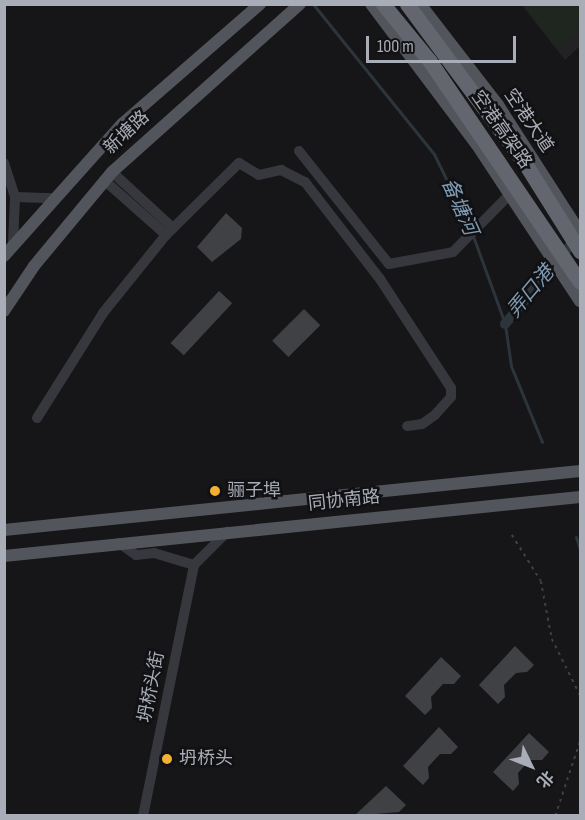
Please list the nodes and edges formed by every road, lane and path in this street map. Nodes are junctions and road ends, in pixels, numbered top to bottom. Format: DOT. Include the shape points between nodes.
graph roads {
  1 [pos="260,4"];
  2 [pos="371,4"];
  3 [pos="383,4"];
  4 [pos="406,4"];
  5 [pos="420,4"];
  6 [pos="298,6"];
  7 [pos="299,151"];
  8 [pos="4,163"];
  9 [pos="108,176"];
  10 [pos="510,194"];
  11 [pos="15,197"];
  12 [pos="52,198"];
  13 [pos="170,232"];
  14 [pos="580,232"];
  15 [pos="13,244"];
  16 [pos="580,251"];
  17 [pos="4,256"];
  18 [pos="580,293"];
  19 [pos="4,311"];
  20 [pos="37,418"];
  21 [pos="407,426"];
  22 [pos="580,471"];
  23 [pos="580,497"];
  24 [pos="4,530"];
  25 [pos="227,532"];
  26 [pos="512,535"];
  27 [pos="119,543"];
  28 [pos="4,556"];
  29 [pos="194,565"];
  30 [pos="580,695"];
  31 [pos="580,741"];
  32 [pos="143,816"];
  33 [pos="555,816"];
  1 -- 12 [label="main road, 新塘路" via="122,124"];
  2 -- 10 [label="main road"];
  3 -- 18 [label="highway, 空港高架路" via="442,78"];
  4 -- 16 [label="highway, 空港高架路" via="526,165"];
  5 -- 14 [label="main road, 空港大道" via="498,105"];
  6 -- 9 [label="main road, 新塘路"];
  7 -- 10 [label="street" via="389,264 444,256 458,247"];
  8 -- 11 [label="street"];
  9 -- 13 [label="street"];
  9 -- 19 [label="main road, 新塘路" via="34,266"];
  10 -- 18 [label="main road"];
  11 -- 12 [label="street"];
  11 -- 15 [label="street"];
  12 -- 15 [label="main road, 新塘路"];
  13 -- 20 [label="street" via="102,312"];
  13 -- 21 [label="street" via="239,163 259,175 281,170 305,182 380,279 451,388 451,397 435,415 422,424"];
  15 -- 17 [label="main road, 新塘路"];
  22 -- 24 [label="main road, 同协南路"];
  23 -- 25 [label="main road, 同协南路"];
  25 -- 27 [label="main road, 同协南路"];
  25 -- 29 [label="street"];
  26 -- 30 [label="path" via="541,580 552,639"];
  27 -- 28 [label="main road, 同协南路"];
  27 -- 29 [label="street" via="136,555 154,554"];
  29 -- 32 [label="street, 坍桥头街"];
  31 -- 33 [label="path"];
}
